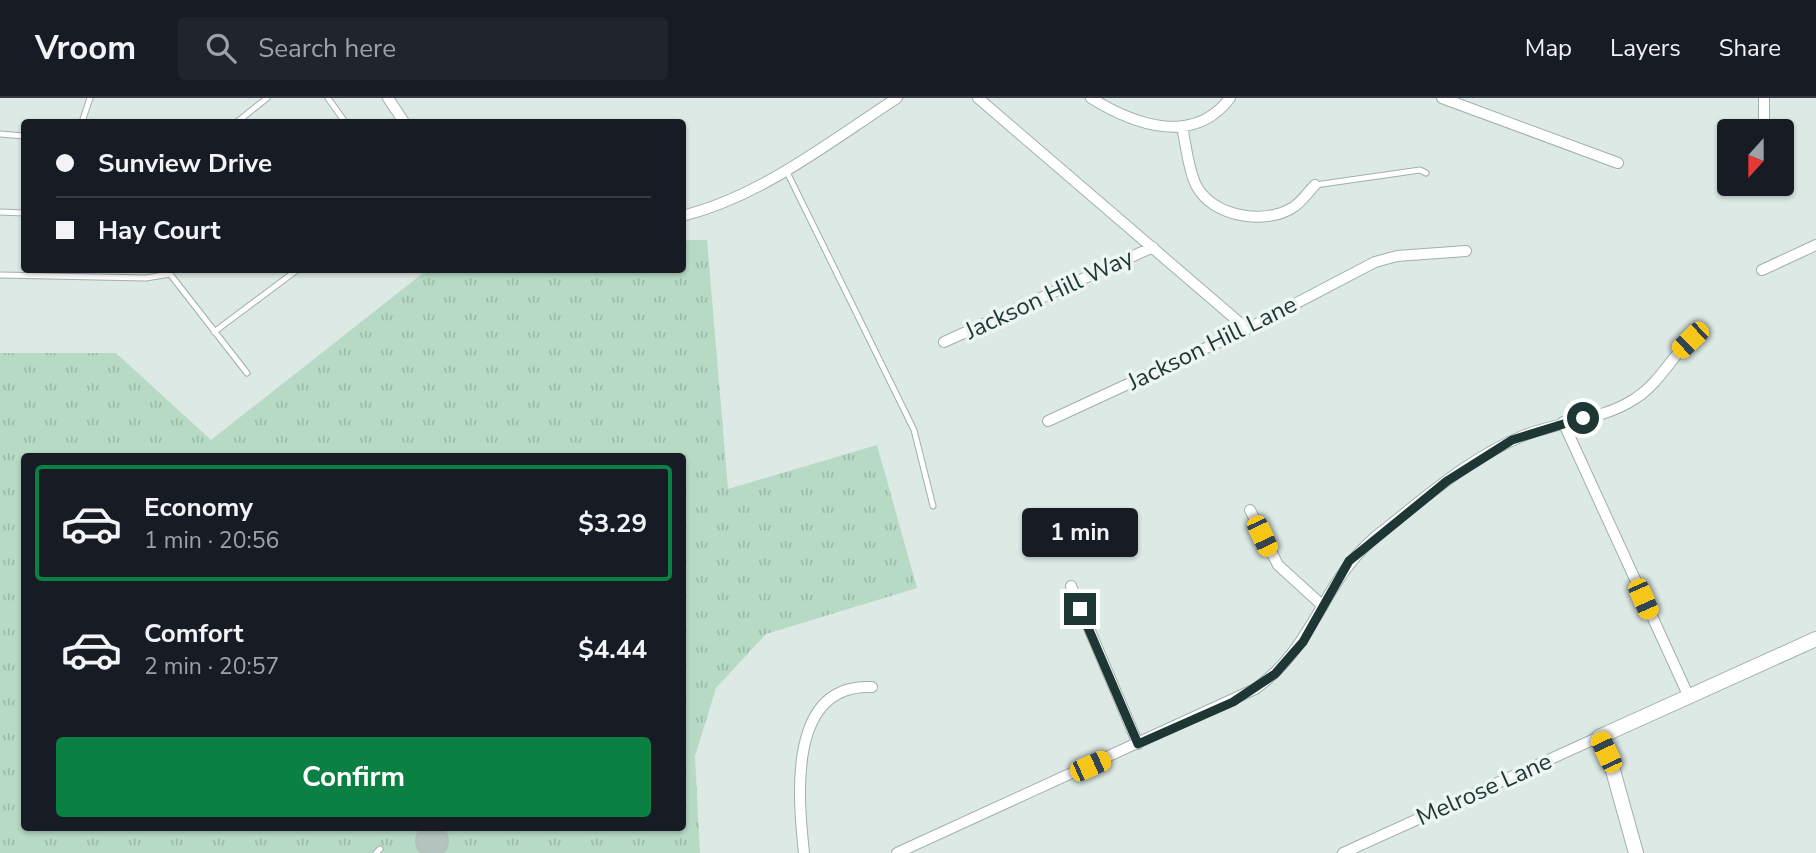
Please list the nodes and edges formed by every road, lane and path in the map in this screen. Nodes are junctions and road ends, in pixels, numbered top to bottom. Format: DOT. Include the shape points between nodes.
graph roads {
  1 [pos="90,98"];
  2 [pos="267,98"];
  3 [pos="328,98"];
  4 [pos="388,98"];
  5 [pos="897,98"];
  6 [pos="978,98"];
  7 [pos="1091,98"];
  8 [pos="1230,98"];
  9 [pos="1442,98"];
  10 [pos="1764,98"];
  11 [pos="83,119"];
  12 [pos="241,119"];
  13 [pos="343,119"];
  14 [pos="402,119"];
  15 [pos="1764,119"];
  16 [pos="1182,127"];
  17 [pos="0,134"];
  18 [pos="21,136"];
  19 [pos="1618,163"];
  20 [pos="786,170"];
  21 [pos="1426,173"];
  22 [pos="1315,185"];
  23 [pos="0,212"];
  24 [pos="21,213"];
  25 [pos="686,215"];
  26 [pos="1816,245"];
  27 [pos="1153,247"];
  28 [pos="1466,251"];
  29 [pos="1762,270"];
  30 [pos="293,273"];
  31 [pos="170,274"];
  32 [pos="0,275"];
  33 [pos="1247,329"];
  34 [pos="214,332"];
  35 [pos="1690,340"];
  36 [pos="944,342"];
  37 [pos="247,373"];
  38 [pos="1048,421"];
  39 [pos="1563,422"];
  40 [pos="933,506"];
  41 [pos="1250,510"];
  42 [pos="1071,586"];
  43 [pos="1323,606"];
  44 [pos="1816,639"];
  45 [pos="872,687"];
  46 [pos="1689,697"];
  47 [pos="1599,737"];
  48 [pos="1138,744"];
  49 [pos="1360,850"];
  50 [pos="804,853"];
  51 [pos="897,853"];
  52 [pos="1343,853"];
  53 [pos="1636,853"];
  1 -- 11 [label="lane"];
  2 -- 12 [label="lane"];
  3 -- 13 [label="lane"];
  4 -- 14 [label="street"];
  5 -- 20 [label="street"];
  6 -- 27 [label="street"];
  7 -- 16 [label="street" via="1123,118"];
  8 -- 16 [label="street" via="1205,119"];
  9 -- 19 [label="street"];
  10 -- 15 [label="street"];
  16 -- 22 [label="street" via="1196,186 1218,206 1255,217 1279,213 1294,207"];
  17 -- 18 [label="lane"];
  20 -- 25 [label="street" via="715,208"];
  20 -- 40 [label="lane" via="914,430"];
  21 -- 22 [label="lane" via="1420,170"];
  23 -- 24 [label="lane"];
  26 -- 29 [label="street"];
  27 -- 33 [label="street"];
  27 -- 36 [label="street, Jackson Hill Way"];
  28 -- 33 [label="street, Jackson Hill Lane" via="1375,262"];
  30 -- 34 [label="lane"];
  31 -- 32 [label="lane" via="146,278"];
  31 -- 34 [label="lane"];
  33 -- 38 [label="street, Jackson Hill Lane"];
  34 -- 37 [label="lane"];
  35 -- 39 [label="street" via="1656,382 1634,400 1602,414"];
  39 -- 43 [label="street" via="1512,440 1447,481 1361,549 1340,574"];
  39 -- 46 [label="street"];
  41 -- 43 [label="street" via="1278,565"];
  42 -- 48 [label="street"];
  43 -- 48 [label="street" via="1303,642 1266,681 1233,702"];
  44 -- 46 [label="street, Melrose Lane"];
  45 -- 50 [label="street" via="856,686 831,696 811,728 799,773"];
  46 -- 47 [label="street, Melrose Lane"];
  47 -- 49 [label="street, Melrose Lane"];
  47 -- 53 [label="street" via="1612,766"];
  48 -- 51 [label="street"];
  49 -- 52 [label="street, Melrose Lane"];
}
